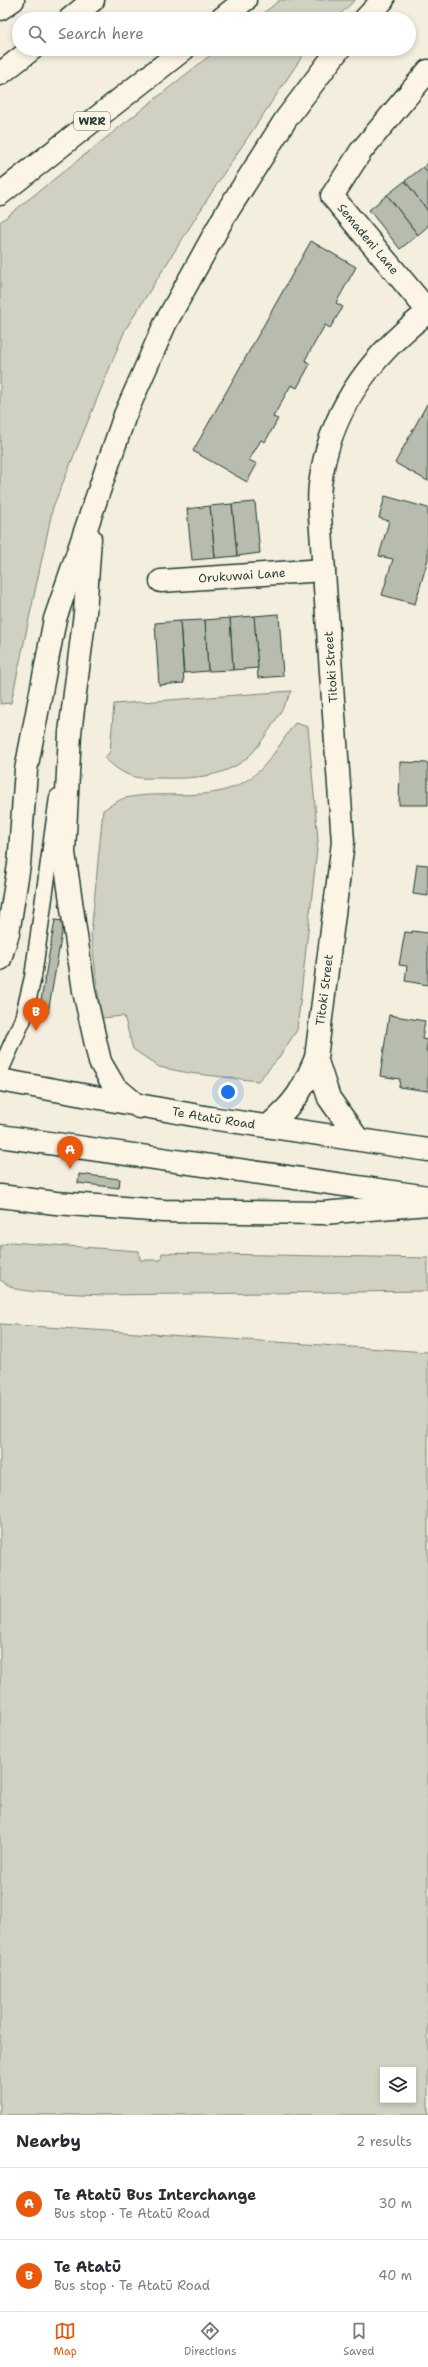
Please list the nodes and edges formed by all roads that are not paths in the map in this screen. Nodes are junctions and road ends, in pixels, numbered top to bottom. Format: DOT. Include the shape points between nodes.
graph roads {
  1 [pos="13,0"];
  2 [pos="93,0"];
  3 [pos="245,0"];
  4 [pos="383,0"];
  5 [pos="0,9"];
  6 [pos="78,12"];
  7 [pos="230,12"];
  8 [pos="372,12"];
  9 [pos="23,56"];
  10 [pos="175,56"];
  11 [pos="334,56"];
  12 [pos="428,71"];
  13 [pos="0,74"];
  14 [pos="0,194"];
  15 [pos="428,311"];
  16 [pos="93,505"];
  17 [pos="324,570"];
  18 [pos="161,581"];
  19 [pos="70,733"];
  20 [pos="0,959"];
  21 [pos="316,1058"];
  22 [pos="0,1071"];
  23 [pos="0,1080"];
  24 [pos="139,1107"];
  25 [pos="268,1126"];
  26 [pos="0,1136"];
  27 [pos="358,1138"];
  28 [pos="428,1150"];
  29 [pos="0,1196"];
  30 [pos="428,1197"];
  31 [pos="428,1204"];
  1 -- 5 [label="main road"];
  2 -- 6 [label="main road"];
  3 -- 7 [label="main road"];
  4 -- 8 [label="main road"];
  9 -- 13 [label="main road"];
  10 -- 14 [label="main road, WRR"];
  11 -- 16 [label="main road" via="286,119 225,215 165,324 125,415"];
  12 -- 15 [label="main road, Semadeni Lane" via="361,151 332,196"];
  15 -- 17 [label="main road, Titoki Street" via="384,350 362,374 338,418 325,455 319,486"];
  16 -- 19 [label="main road" via="85,613"];
  16 -- 20 [label="main road" via="55,619 26,770 19,865 8,933"];
  17 -- 18 [label="main road, Orukuwai Lane"];
  17 -- 21 [label="main road, Titoki Street" via="343,842"];
  19 -- 22 [label="lane" via="52,834 33,977 23,1019"];
  19 -- 24 [label="main road" via="64,853 86,997 98,1056 104,1071 114,1086"];
  21 -- 25 [label="main road, Titoki Street" via="303,1089 290,1107"];
  21 -- 27 [label="main road, Titoki Street" via="329,1098"];
  23 -- 24 [label="main road, Te Atatū Road"];
  24 -- 25 [label="main road, Te Atatū Road"];
  25 -- 27 [label="main road, Te Atatū Road"];
  26 -- 30 [label="main road"];
  27 -- 28 [label="main road, Te Atatū Road"];
  29 -- 31 [label="main road" via="164,1211 322,1213"];
}
